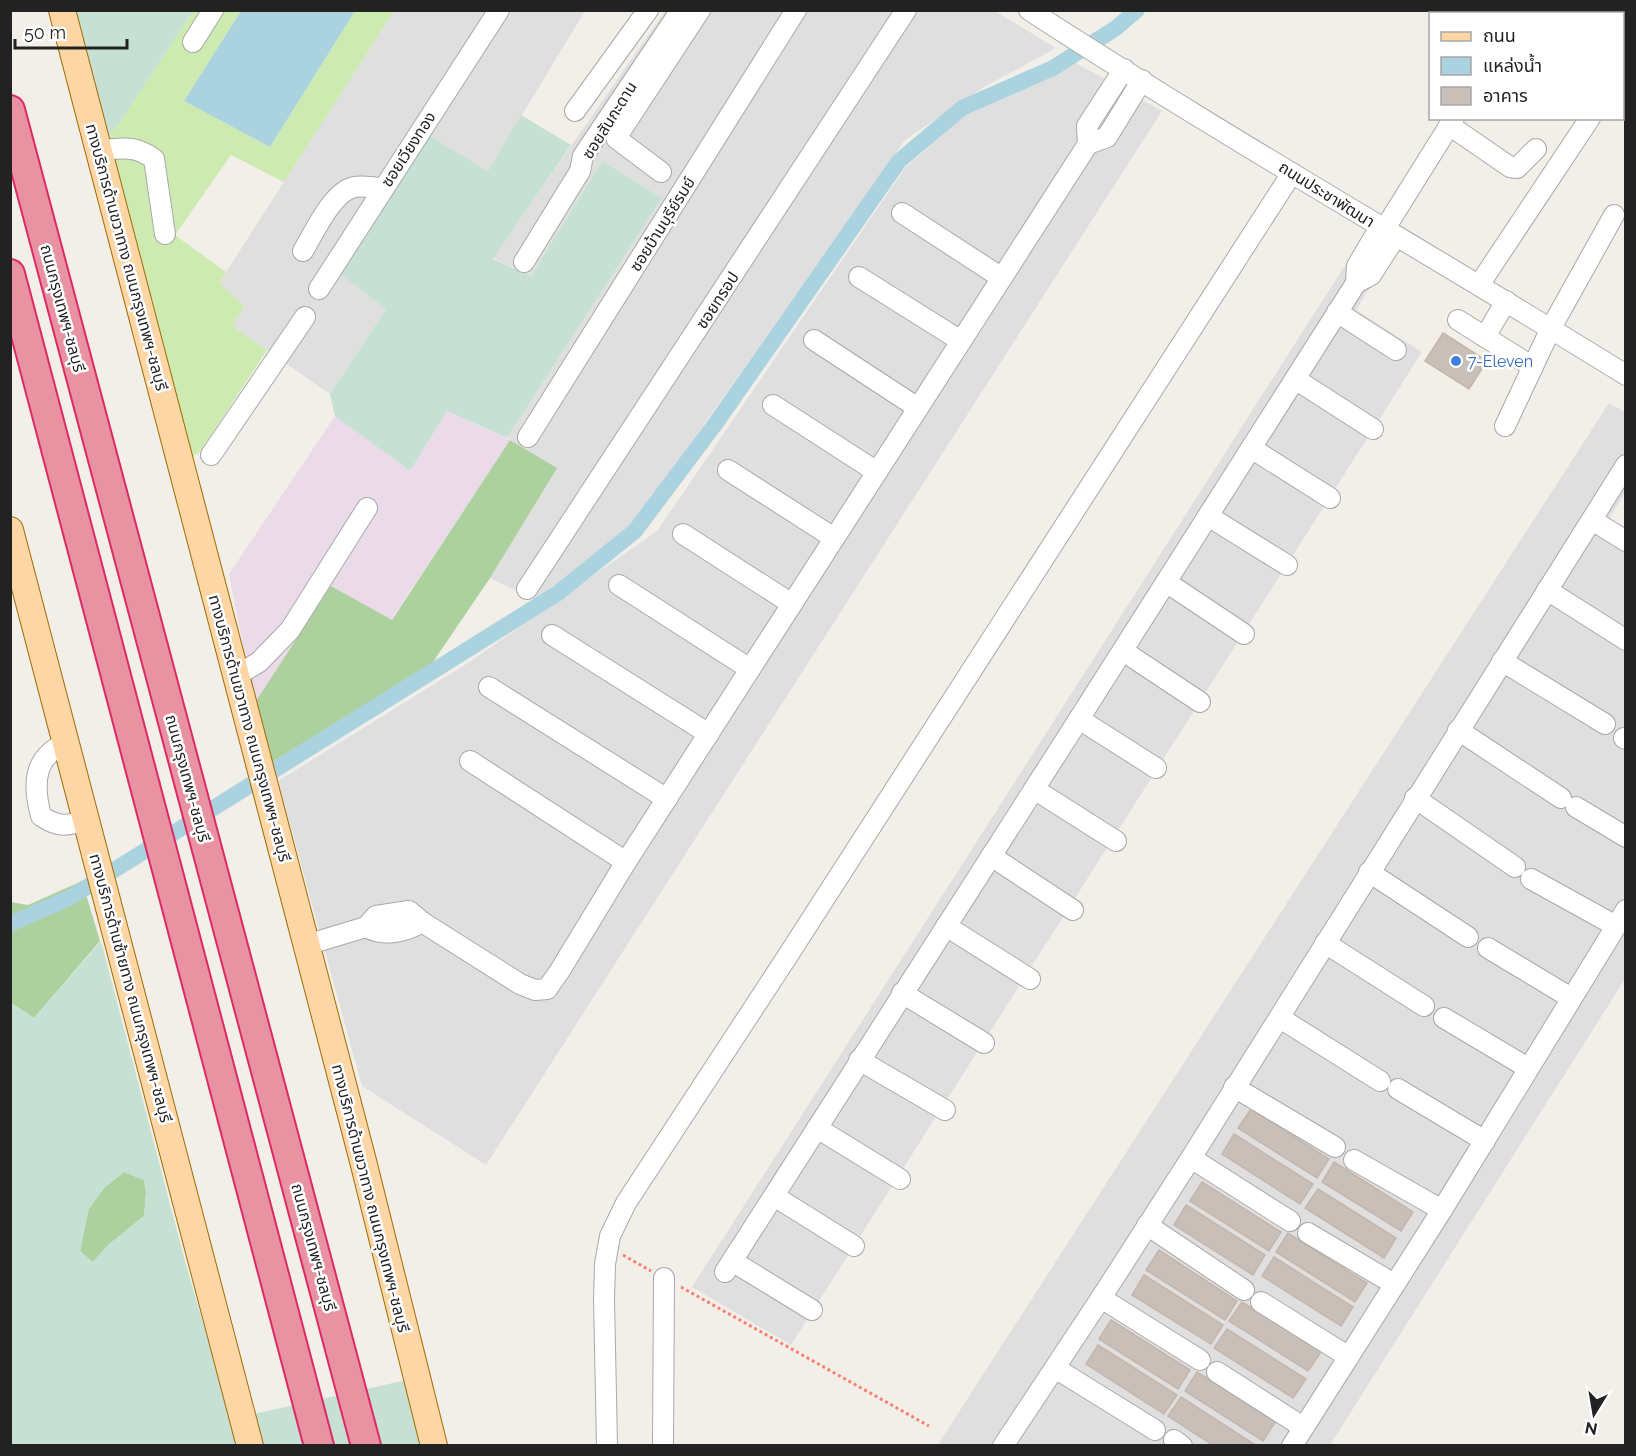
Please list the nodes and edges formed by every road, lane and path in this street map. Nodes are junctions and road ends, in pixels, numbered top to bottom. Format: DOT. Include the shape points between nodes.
graph roads {
  1 [pos="62,10"];
  2 [pos="213,10"];
  3 [pos="499,10"];
  4 [pos="648,10"];
  5 [pos="681,10"];
  6 [pos="700,10"];
  7 [pos="796,10"];
  8 [pos="906,10"];
  9 [pos="1029,10"];
  10 [pos="193,42"];
  11 [pos="1124,69"];
  12 [pos="1142,80"];
  13 [pos="10,110"];
  14 [pos="575,111"];
  15 [pos="1589,120"];
  16 [pos="1451,122"];
  17 [pos="1088,144"];
  18 [pos="1536,149"];
  19 [pos="99,150"];
  20 [pos="661,172"];
  21 [pos="1292,173"];
  22 [pos="383,188"];
  23 [pos="902,213"];
  24 [pos="1614,215"];
  25 [pos="1387,231"];
  26 [pos="165,234"];
  27 [pos="303,250"];
  28 [pos="524,262"];
  29 [pos="10,274"];
  30 [pos="859,277"];
  31 [pos="1002,278"];
  32 [pos="1479,285"];
  33 [pos="319,289"];
  34 [pos="1506,301"];
  35 [pos="1337,312"];
  36 [pos="305,316"];
  37 [pos="1458,320"];
  38 [pos="1551,328"];
  39 [pos="1485,337"];
  40 [pos="814,340"];
  41 [pos="961,341"];
  42 [pos="1396,350"];
  43 [pos="1533,367"];
  44 [pos="1626,375"];
  45 [pos="1295,379"];
  46 [pos="773,405"];
  47 [pos="918,408"];
  48 [pos="1505,426"];
  49 [pos="1373,429"];
  50 [pos="528,437"];
  51 [pos="1251,448"];
  52 [pos="211,455"];
  53 [pos="1626,465"];
  54 [pos="728,470"];
  55 [pos="877,472"];
  56 [pos="1330,498"];
  57 [pos="367,508"];
  58 [pos="1208,516"];
  59 [pos="1592,520"];
  60 [pos="10,530"];
  61 [pos="683,534"];
  62 [pos="834,538"];
  63 [pos="1626,541"];
  64 [pos="1287,565"];
  65 [pos="15,570"];
  66 [pos="1166,582"];
  67 [pos="619,585"];
  68 [pos="527,589"];
  69 [pos="1547,590"];
  70 [pos="792,604"];
  71 [pos="552,634"];
  72 [pos="1244,634"];
  73 [pos="1626,640"];
  74 [pos="1122,651"];
  75 [pos="1502,661"];
  76 [pos="750,669"];
  77 [pos="236,676"];
  78 [pos="489,687"];
  79 [pos="1200,702"];
  80 [pos="1079,719"];
  81 [pos="1605,724"];
  82 [pos="1458,730"];
  83 [pos="709,734"];
  84 [pos="66,741"];
  85 [pos="470,762"];
  86 [pos="1156,768"];
  87 [pos="1034,789"];
  88 [pos="1415,798"];
  89 [pos="667,799"];
  90 [pos="87,820"];
  91 [pos="1626,837"];
  92 [pos="1116,840"];
  93 [pos="991,856"];
  94 [pos="626,862"];
  95 [pos="1515,867"];
  96 [pos="1369,872"];
  97 [pos="1531,879"];
  98 [pos="1073,910"];
  99 [pos="1621,918"];
  100 [pos="946,926"];
  101 [pos="1468,937"];
  102 [pos="1325,943"];
  103 [pos="306,945"];
  104 [pos="1488,948"];
  105 [pos="1030,979"];
  106 [pos="902,993"];
  107 [pos="1571,998"];
  108 [pos="1424,1006"];
  109 [pos="1280,1018"];
  110 [pos="1444,1018"];
  111 [pos="984,1043"];
  112 [pos="859,1060"];
  113 [pos="1528,1068"];
  114 [pos="1380,1081"];
  115 [pos="1234,1087"];
  116 [pos="1398,1089"];
  117 [pos="945,1110"];
  118 [pos="817,1128"];
  119 [pos="1485,1141"];
  120 [pos="1335,1147"];
  121 [pos="1191,1158"];
  122 [pos="1354,1160"];
  123 [pos="900,1179"];
  124 [pos="774,1196"];
  125 [pos="1442,1210"];
  126 [pos="1290,1221"];
  127 [pos="1147,1225"];
  128 [pos="1308,1233"];
  129 [pos="609,1246"];
  130 [pos="854,1246"];
  131 [pos="664,1278"];
  132 [pos="1394,1284"];
  133 [pos="1244,1290"];
  134 [pos="1101,1298"];
  135 [pos="1262,1302"];
  136 [pos="812,1310"];
  137 [pos="1349,1357"];
  138 [pos="1200,1360"];
  139 [pos="1055,1368"];
  140 [pos="1217,1372"];
  141 [pos="929,1426"];
  142 [pos="1303,1427"];
  143 [pos="1155,1430"];
  144 [pos="248,1436"];
  145 [pos="1013,1442"];
  146 [pos="319,1446"];
  147 [pos="366,1446"];
  148 [pos="434,1446"];
  149 [pos="607,1446"];
  150 [pos="663,1446"];
  151 [pos="1292,1446"];
  1 -- 19 [label="main road, ทางบริการด้านขวาทาง ถนนกรุงเทพฯ-ชลบุรี"];
  2 -- 10 [label="street"];
  3 -- 22 [label="street, ซอยเวียงทอง"];
  4 -- 14 [label="street"];
  5 -- 28 [label="street, ซอยสันกะดาน" via="583,156 580,171"];
  6 -- 20 [label="street" via="617,139"];
  7 -- 50 [label="street, ซอยบ้านบุรีย์รมย์"];
  8 -- 68 [label="street, ซอยทรอป"];
  9 -- 11 [label="street, ถนนประชาพัฒนา"];
  11 -- 12 [label="street, ถนนประชาพัฒนา"];
  11 -- 17 [label="street" via="1088,126"];
  12 -- 17 [label="street" via="1107,137"];
  12 -- 21 [label="street, ถนนประชาพัฒนา"];
  13 -- 147 [label="highway, ถนนกรุงเทพฯ-ชลบุรี"];
  15 -- 32 [label="street"];
  16 -- 18 [label="street" via="1510,167 1517,168"];
  16 -- 25 [label="street"];
  17 -- 31 [label="street"];
  19 -- 26 [label="street" via="132,148 154,159"];
  19 -- 77 [label="main road, ทางบริการด้านขวาทาง ถนนกรุงเทพฯ-ชลบุรี"];
  21 -- 25 [label="street, ถนนประชาพัฒนา"];
  21 -- 129 [label="street" via="626,1203"];
  22 -- 27 [label="street" via="353,187 341,195"];
  22 -- 33 [label="street, ซอยเวียงทอง"];
  23 -- 31 [label="street"];
  24 -- 38 [label="street"];
  25 -- 32 [label="street, ถนนประชาพัฒนา"];
  25 -- 35 [label="street" via="1371,275 1356,283"];
  29 -- 146 [label="highway"];
  30 -- 41 [label="street"];
  31 -- 41 [label="street"];
  32 -- 34 [label="street, ถนนประชาพัฒนา"];
  34 -- 38 [label="street, ถนนประชาพัฒนา"];
  34 -- 39 [label="street"];
  35 -- 42 [label="street"];
  35 -- 45 [label="street"];
  36 -- 52 [label="street"];
  37 -- 39 [label="street"];
  38 -- 43 [label="street"];
  38 -- 44 [label="street, ถนนประชาพัฒนา"];
  39 -- 43 [label="street"];
  40 -- 47 [label="street"];
  41 -- 47 [label="street"];
  43 -- 48 [label="street"];
  45 -- 49 [label="street"];
  45 -- 51 [label="street"];
  46 -- 55 [label="street"];
  47 -- 55 [label="street"];
  51 -- 56 [label="street"];
  51 -- 58 [label="street"];
  53 -- 59 [label="street"];
  54 -- 62 [label="street"];
  55 -- 62 [label="street"];
  57 -- 77 [label="street" via="290,630 259,662"];
  58 -- 64 [label="street"];
  58 -- 66 [label="street"];
  59 -- 63 [label="street"];
  59 -- 69 [label="street"];
  60 -- 65 [label="main road, ทางบริการด้านซ้ายทาง ถนนกรุงเทพฯ-ชลบุรี"];
  61 -- 70 [label="street"];
  62 -- 70 [label="street"];
  65 -- 84 [label="main road, ทางบริการด้านซ้ายทาง ถนนกรุงเทพฯ-ชลบุรี"];
  66 -- 72 [label="street"];
  66 -- 74 [label="street"];
  67 -- 76 [label="street"];
  69 -- 73 [label="street"];
  69 -- 75 [label="street"];
  70 -- 76 [label="street"];
  71 -- 83 [label="street"];
  74 -- 79 [label="street"];
  74 -- 80 [label="street"];
  75 -- 81 [label="street"];
  75 -- 82 [label="street"];
  76 -- 83 [label="street"];
  77 -- 103 [label="main road, ทางบริการด้านขวาทาง ถนนกรุงเทพฯ-ชลบุรี"];
  78 -- 89 [label="street"];
  80 -- 86 [label="street"];
  80 -- 87 [label="street"];
  82 -- 88 [label="street"];
  82 -- 91 [label="street"];
  83 -- 89 [label="street"];
  84 -- 90 [label="main road, ทางบริการด้านซ้ายทาง ถนนกรุงเทพฯ-ชลบุรี"];
  84 -- 90 [label="street" via="46,756 39,769 41,816 65,826"];
  85 -- 94 [label="street"];
  87 -- 92 [label="street"];
  87 -- 93 [label="street"];
  88 -- 95 [label="street"];
  88 -- 96 [label="street"];
  89 -- 94 [label="street"];
  90 -- 144 [label="main road, ทางบริการด้านซ้ายทาง ถนนกรุงเทพฯ-ชลบุรี"];
  93 -- 98 [label="street"];
  93 -- 100 [label="street"];
  94 -- 103 [label="street" via="547,989 535,990 520,984 422,922 411,929 377,934 366,927"];
  96 -- 101 [label="street"];
  96 -- 102 [label="street"];
  97 -- 99 [label="street"];
  99 -- 107 [label="street"];
  100 -- 105 [label="street"];
  100 -- 106 [label="street"];
  102 -- 108 [label="street"];
  102 -- 109 [label="street"];
  103 -- 148 [label="main road, ทางบริการด้านขวาทาง ถนนกรุงเทพฯ-ชลบุรี"];
  104 -- 107 [label="street"];
  106 -- 111 [label="street"];
  106 -- 112 [label="street"];
  107 -- 113 [label="street"];
  109 -- 114 [label="street"];
  109 -- 115 [label="street"];
  110 -- 113 [label="street"];
  112 -- 117 [label="street"];
  112 -- 118 [label="street"];
  113 -- 119 [label="street"];
  115 -- 120 [label="street"];
  115 -- 121 [label="street"];
  116 -- 119 [label="street"];
  118 -- 123 [label="street"];
  118 -- 124 [label="street"];
  119 -- 125 [label="street"];
  121 -- 126 [label="street"];
  121 -- 127 [label="street"];
  122 -- 125 [label="street"];
  124 -- 130 [label="street"];
  124 -- 136 [label="street" via="728,1266"];
  125 -- 132 [label="street"];
  127 -- 133 [label="street"];
  127 -- 134 [label="street"];
  128 -- 132 [label="street"];
  129 -- 131 [label="path"];
  129 -- 149 [label="street" via="604,1299"];
  131 -- 141 [label="path"];
  131 -- 150 [label="street"];
  132 -- 137 [label="street"];
  134 -- 138 [label="street"];
  134 -- 139 [label="street"];
  135 -- 137 [label="street"];
  137 -- 142 [label="street"];
  139 -- 143 [label="street"];
  139 -- 145 [label="street"];
  140 -- 142 [label="street"];
  142 -- 151 [label="street"];
}
